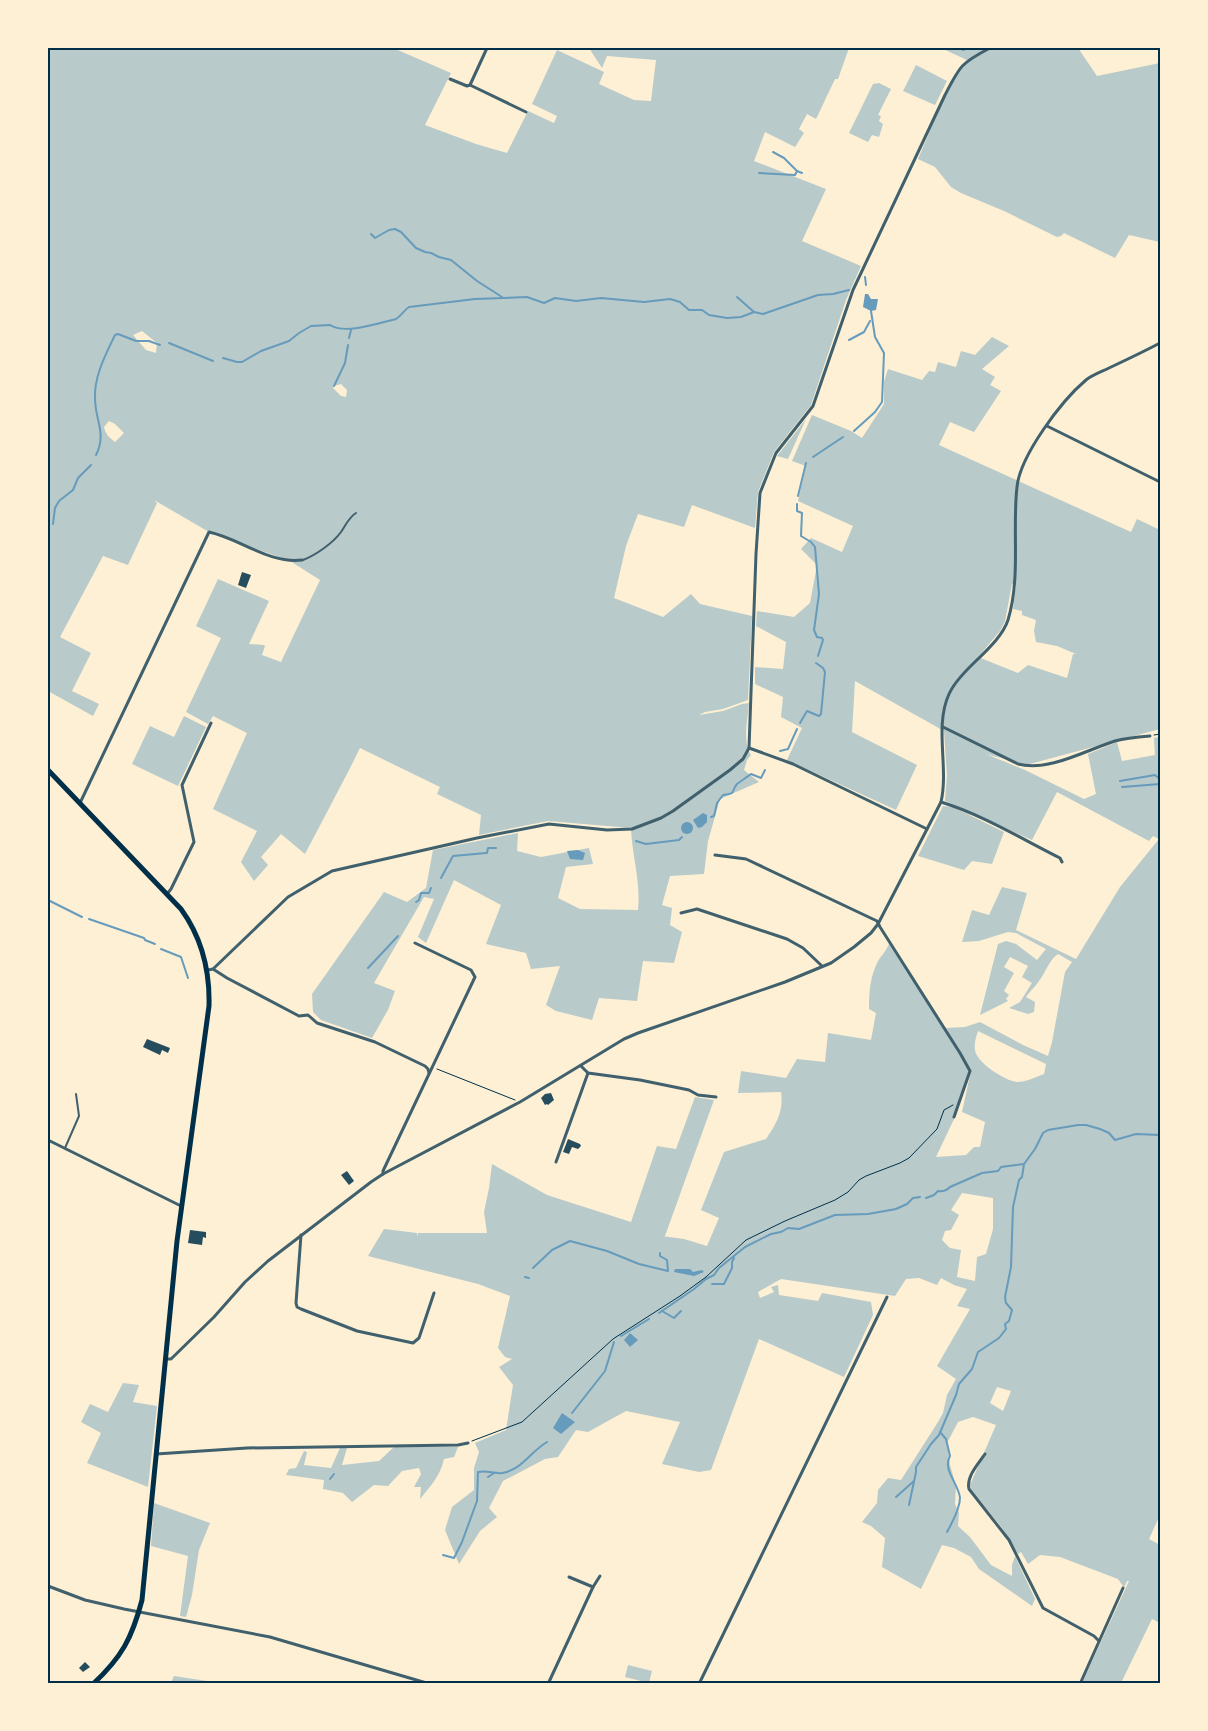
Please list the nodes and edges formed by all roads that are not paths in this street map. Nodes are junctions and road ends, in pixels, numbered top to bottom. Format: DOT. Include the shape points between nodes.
graph roads {
  1 [pos="488,48"];
  2 [pos="990,48"];
  3 [pos="450,79"];
  4 [pos="470,85"];
  5 [pos="526,112"];
  6 [pos="1160,343"];
  7 [pos="1047,426"];
  8 [pos="1160,482"];
  9 [pos="356,513"];
  10 [pos="302,560"];
  11 [pos="211,723"];
  12 [pos="943,726"];
  13 [pos="1150,736"];
  14 [pos="749,748"];
  15 [pos="48,770"];
  16 [pos="941,802"];
  17 [pos="80,804"];
  18 [pos="928,829"];
  19 [pos="715,855"];
  20 [pos="1062,862"];
  21 [pos="167,894"];
  22 [pos="680,914"];
  23 [pos="878,924"];
  24 [pos="415,943"];
  25 [pos="822,966"];
  26 [pos="210,970"];
  27 [pos="580,1066"];
  28 [pos="429,1073"];
  29 [pos="588,1073"];
  30 [pos="76,1094"];
  31 [pos="716,1097"];
  32 [pos="954,1117"];
  33 [pos="48,1140"];
  34 [pos="65,1148"];
  35 [pos="556,1162"];
  36 [pos="383,1174"];
  37 [pos="181,1206"];
  38 [pos="301,1235"];
  39 [pos="434,1293"];
  40 [pos="887,1297"];
  41 [pos="165,1359"];
  42 [pos="468,1443"];
  43 [pos="156,1454"];
  44 [pos="985,1454"];
  45 [pos="600,1576"];
  46 [pos="570,1577"];
  47 [pos="48,1586"];
  48 [pos="594,1587"];
  49 [pos="1123,1588"];
  50 [pos="139,1612"];
  51 [pos="1099,1641"];
  52 [pos="93,1684"];
  53 [pos="430,1684"];
  54 [pos="548,1684"];
  55 [pos="699,1684"];
  56 [pos="1080,1684"];
  1 -- 4 [label="street"];
  2 -- 14 [label="street" via="959,68 945,95 849,300 813,406 776,453 760,493"];
  3 -- 4 [label="street"];
  4 -- 5 [label="street"];
  6 -- 7 [label="street" via="1086,380"];
  7 -- 8 [label="street"];
  7 -- 12 [label="street" via="1021,468 1017,487 1014,582 1008,619 1002,631 950,692 942,715"];
  9 -- 10 [label="lane" via="340,533 311,557"];
  10 -- 17 [label="street" via="274,558 209,532"];
  11 -- 21 [label="street" via="183,780 194,842"];
  12 -- 13 [label="street" via="962,738 1026,766 1078,756 1118,740"];
  12 -- 16 [label="street" via="944,788"];
  14 -- 18 [label="street" via="793,764"];
  14 -- 26 [label="street" via="730,770 673,812 632,829 607,830 549,824 332,871 288,897"];
  15 -- 17 [label="main road"];
  16 -- 18 [label="street"];
  16 -- 20 [label="street" via="999,827 1060,858"];
  17 -- 21 [label="main road"];
  18 -- 23 [label="street"];
  19 -- 23 [label="street" via="746,859"];
  21 -- 26 [label="main road" via="193,928"];
  22 -- 25 [label="street" via="697,909 787,939 803,948"];
  23 -- 25 [label="street" via="844,955"];
  23 -- 32 [label="street" via="970,1072"];
  24 -- 28 [label="street" via="471,970 475,977"];
  25 -- 27 [label="street" via="638,1033"];
  26 -- 28 [label="street" via="299,1016 308,1015 317,1022 383,1046 425,1066"];
  26 -- 37 [label="main road" via="209,1006"];
  27 -- 29 [label="street"];
  27 -- 36 [label="street" via="520,1102"];
  28 -- 36 [label="street"];
  29 -- 31 [label="street" via="640,1080"];
  29 -- 35 [label="street"];
  30 -- 34 [label="lane" via="79,1116"];
  33 -- 34 [label="street"];
  34 -- 37 [label="street"];
  36 -- 38 [label="street"];
  37 -- 41 [label="main road"];
  38 -- 39 [label="street" via="296,1303 301,1309 357,1331 413,1344 419,1338"];
  38 -- 41 [label="street" via="254,1273 171,1359"];
  40 -- 55 [label="street"];
  41 -- 43 [label="main road"];
  42 -- 43 [label="street" via="247,1448"];
  43 -- 50 [label="main road"];
  44 -- 51 [label="street" via="970,1477 969,1489 1009,1540 1043,1608"];
  45 -- 48 [label="street"];
  46 -- 48 [label="street"];
  47 -- 50 [label="street" via="85,1600"];
  48 -- 54 [label="street"];
  49 -- 51 [label="street"];
  50 -- 52 [label="main road" via="135,1629 125,1646"];
  50 -- 53 [label="street" via="243,1630"];
  51 -- 56 [label="street"];
}
